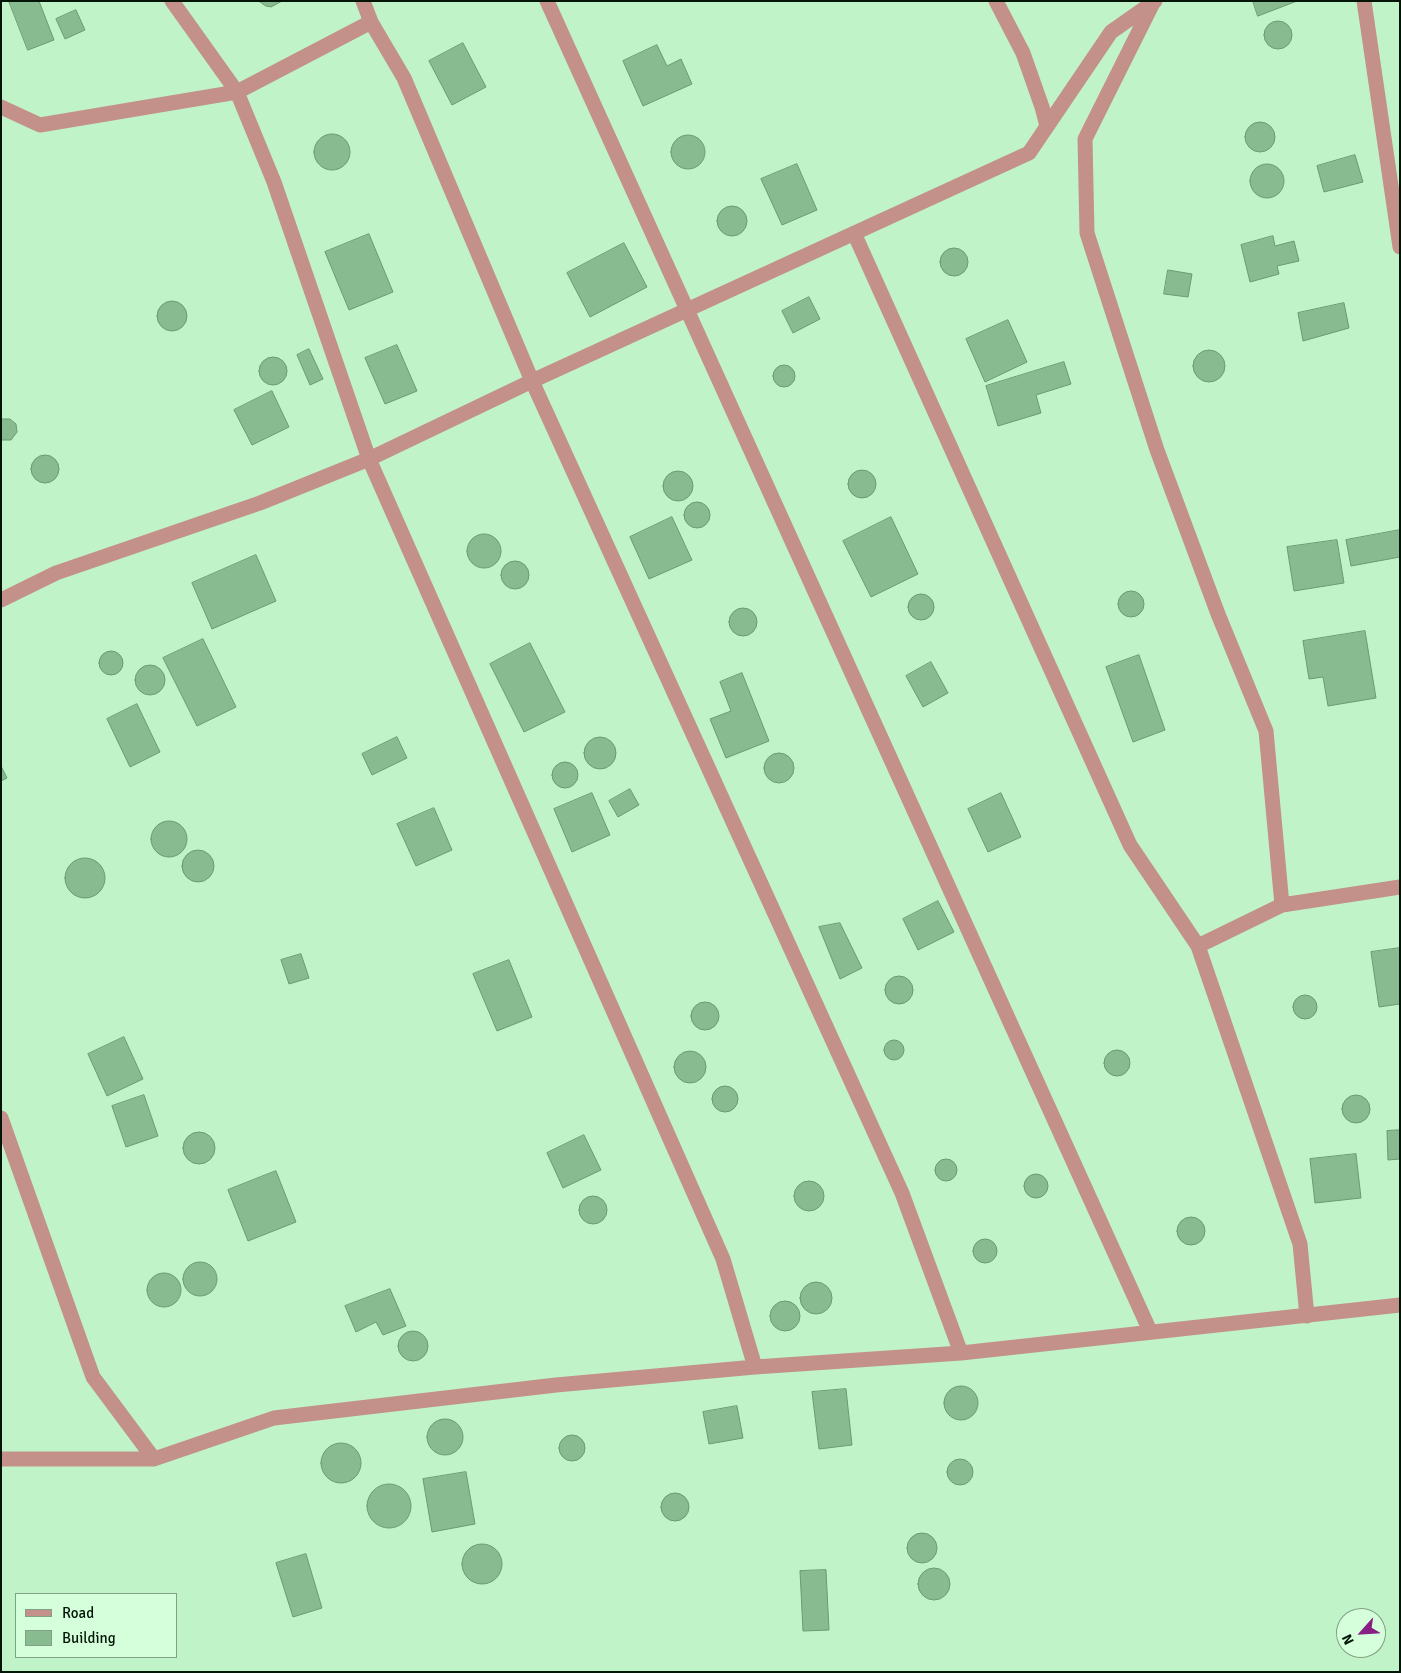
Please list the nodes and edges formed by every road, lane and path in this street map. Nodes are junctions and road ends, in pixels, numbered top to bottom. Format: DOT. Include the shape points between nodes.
graph roads {
  1 [pos="172,1"];
  2 [pos="362,1"];
  3 [pos="546,1"];
  4 [pos="996,1"];
  5 [pos="1154,1"];
  6 [pos="1364,1"];
  7 [pos="371,22"];
  8 [pos="237,92"];
  9 [pos="1,107"];
  10 [pos="1047,126"];
  11 [pos="854,233"];
  12 [pos="1400,247"];
  13 [pos="686,310"];
  14 [pos="532,380"];
  15 [pos="369,459"];
  16 [pos="1,600"];
  17 [pos="1400,887"];
  18 [pos="1282,905"];
  19 [pos="1198,946"];
  20 [pos="1,1118"];
  21 [pos="1400,1305"];
  22 [pos="1307,1316"];
  23 [pos="1150,1331"];
  24 [pos="961,1353"];
  25 [pos="755,1367"];
  26 [pos="1,1459"];
  27 [pos="154,1459"];
  1 -- 8 [label="street"];
  2 -- 7 [label="street"];
  3 -- 13 [label="street"];
  4 -- 10 [label="street" via="1023,53"];
  5 -- 10 [label="street" via="1111,32"];
  5 -- 18 [label="street" via="1085,139 1087,233 1157,450 1266,731"];
  6 -- 12 [label="street"];
  7 -- 8 [label="street"];
  7 -- 14 [label="street" via="404,78"];
  8 -- 9 [label="street" via="40,125"];
  8 -- 15 [label="street" via="274,182"];
  10 -- 11 [label="street" via="1029,154"];
  11 -- 13 [label="street"];
  11 -- 19 [label="street" via="1130,845"];
  13 -- 14 [label="street"];
  13 -- 23 [label="street"];
  14 -- 15 [label="street"];
  14 -- 24 [label="street" via="902,1193"];
  15 -- 16 [label="street" via="260,503 56,573"];
  15 -- 25 [label="street" via="723,1259"];
  17 -- 18 [label="street"];
  18 -- 19 [label="street"];
  19 -- 22 [label="street" via="1300,1244"];
  20 -- 27 [label="street" via="93,1377"];
  21 -- 22 [label="street"];
  22 -- 23 [label="street"];
  23 -- 24 [label="street"];
  24 -- 25 [label="street"];
  25 -- 27 [label="street" via="556,1385 274,1418"];
  26 -- 27 [label="street"];
}
